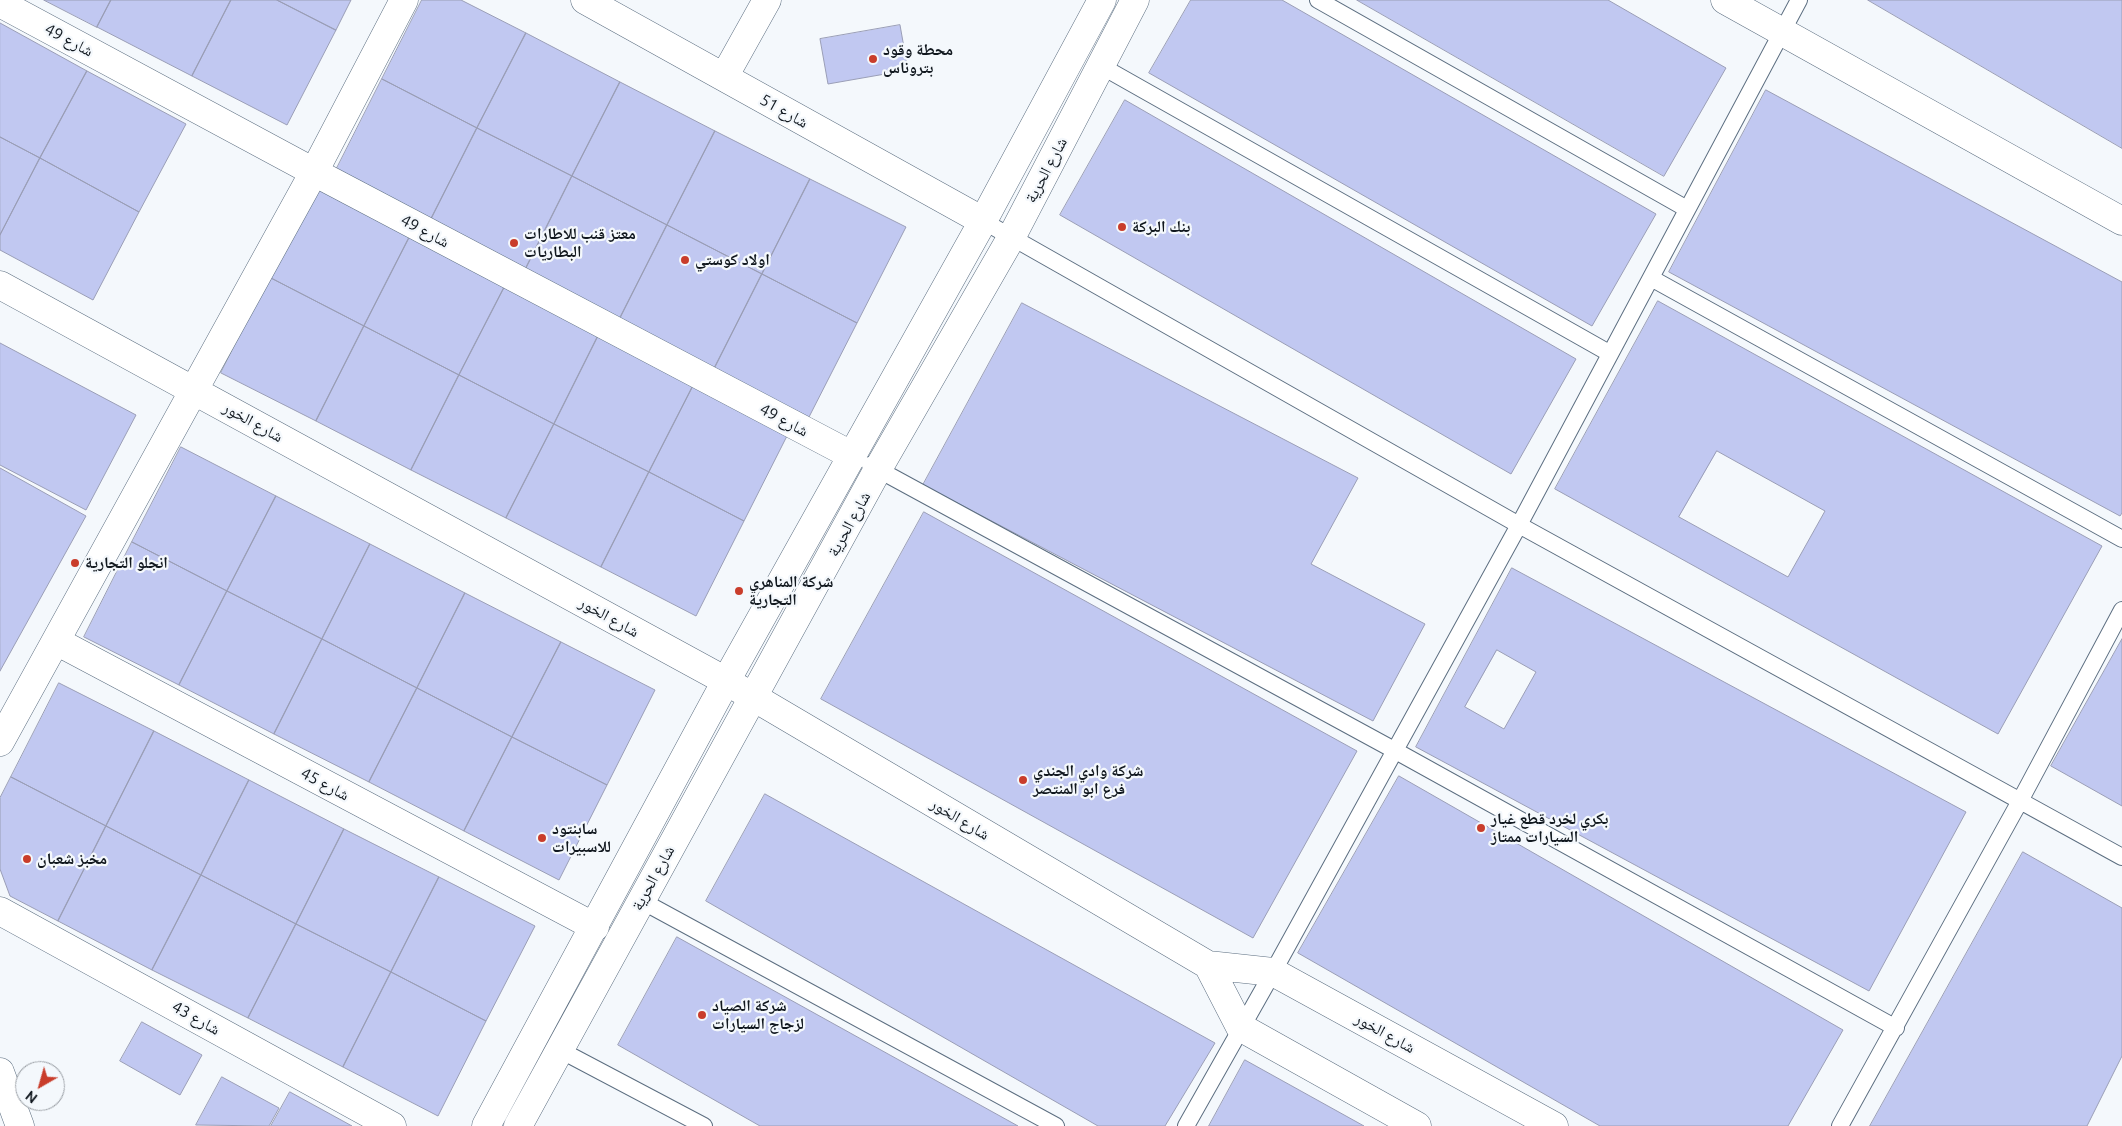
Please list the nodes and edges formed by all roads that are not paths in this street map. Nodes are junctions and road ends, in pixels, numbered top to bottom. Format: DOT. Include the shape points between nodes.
graph roads {
  1 [pos="404,0"];
  2 [pos="585,0"];
  3 [pos="766,0"];
  4 [pos="1102,0"];
  5 [pos="1135,0"];
  6 [pos="1318,0"];
  7 [pos="1725,0"];
  8 [pos="1799,0"];
  9 [pos="0,3"];
  10 [pos="1782,32"];
  11 [pos="1100,66"];
  12 [pos="724,77"];
  13 [pos="314,172"];
  14 [pos="1687,209"];
  15 [pos="983,221"];
  16 [pos="2122,221"];
  17 [pos="1011,238"];
  18 [pos="1651,278"];
  19 [pos="0,285"];
  20 [pos="1609,353"];
  21 [pos="194,390"];
  22 [pos="852,456"];
  23 [pos="878,470"];
  24 [pos="1519,525"];
  25 [pos="2122,539"];
  26 [pos="2122,610"];
  27 [pos="56,641"];
  28 [pos="726,681"];
  29 [pos="754,697"];
  30 [pos="0,742"];
  31 [pos="1394,750"];
  32 [pos="2020,801"];
  33 [pos="2122,857"];
  34 [pos="640,900"];
  35 [pos="0,911"];
  36 [pos="594,927"];
  37 [pos="1208,965"];
  38 [pos="1273,972"];
  39 [pos="1240,1027"];
  40 [pos="1896,1028"];
  41 [pos="560,1050"];
  42 [pos="0,1072"];
  43 [pos="20,1126"];
  44 [pos="392,1126"];
  45 [pos="486,1126"];
  46 [pos="518,1126"];
  47 [pos="704,1126"];
  48 [pos="1056,1126"];
  49 [pos="1186,1126"];
  50 [pos="1418,1126"];
  51 [pos="1554,1126"];
  52 [pos="1840,1126"];
  1 -- 13 [label="street"];
  2 -- 12 [label="street, شارع 51"];
  3 -- 12 [label="street"];
  4 -- 15 [label="street, شارع الحرية"];
  5 -- 11 [label="street, شارع الحرية"];
  6 -- 14 [label="lane"];
  7 -- 10 [label="street"];
  8 -- 10 [label="lane"];
  9 -- 13 [label="street, شارع 49"];
  10 -- 14 [label="lane"];
  10 -- 16 [label="street"];
  11 -- 17 [label="street, شارع الحرية"];
  11 -- 20 [label="lane"];
  12 -- 15 [label="street, شارع 51"];
  13 -- 21 [label="street"];
  13 -- 22 [label="street, شارع 49"];
  14 -- 18 [label="lane"];
  15 -- 17 [label="lane"];
  15 -- 22 [label="street, شارع الحرية"];
  17 -- 23 [label="street, شارع الحرية"];
  17 -- 24 [label="lane"];
  18 -- 20 [label="lane"];
  18 -- 25 [label="lane"];
  19 -- 21 [label="street, شارع الخور"];
  20 -- 24 [label="lane"];
  21 -- 27 [label="street"];
  21 -- 28 [label="street, شارع الخور"];
  22 -- 23 [label="lane"];
  22 -- 28 [label="street, شارع الحرية"];
  23 -- 29 [label="street, شارع الحرية"];
  23 -- 31 [label="lane"];
  24 -- 31 [label="lane"];
  24 -- 32 [label="lane"];
  26 -- 32 [label="lane"];
  27 -- 30 [label="street"];
  27 -- 36 [label="street, شارع 45"];
  28 -- 29 [label="street, شارع الخور"];
  28 -- 36 [label="street, شارع الحرية"];
  29 -- 34 [label="street, شارع الحرية"];
  29 -- 37 [label="street, شارع الخور"];
  31 -- 38 [label="lane"];
  31 -- 40 [label="lane"];
  32 -- 33 [label="lane"];
  32 -- 40 [label="lane"];
  34 -- 41 [label="street, شارع الحرية"];
  34 -- 48 [label="lane"];
  35 -- 44 [label="street, شارع 43"];
  36 -- 45 [label="street, شارع الحرية"];
  37 -- 38 [label="street, شارع الخور"];
  37 -- 39 [label="street"];
  38 -- 39 [label="lane"];
  38 -- 51 [label="street, شارع الخور"];
  39 -- 49 [label="lane"];
  39 -- 50 [label="street"];
  40 -- 52 [label="lane"];
  41 -- 46 [label="street, شارع الحرية"];
  41 -- 47 [label="lane"];
  42 -- 43 [label="street"];
}
